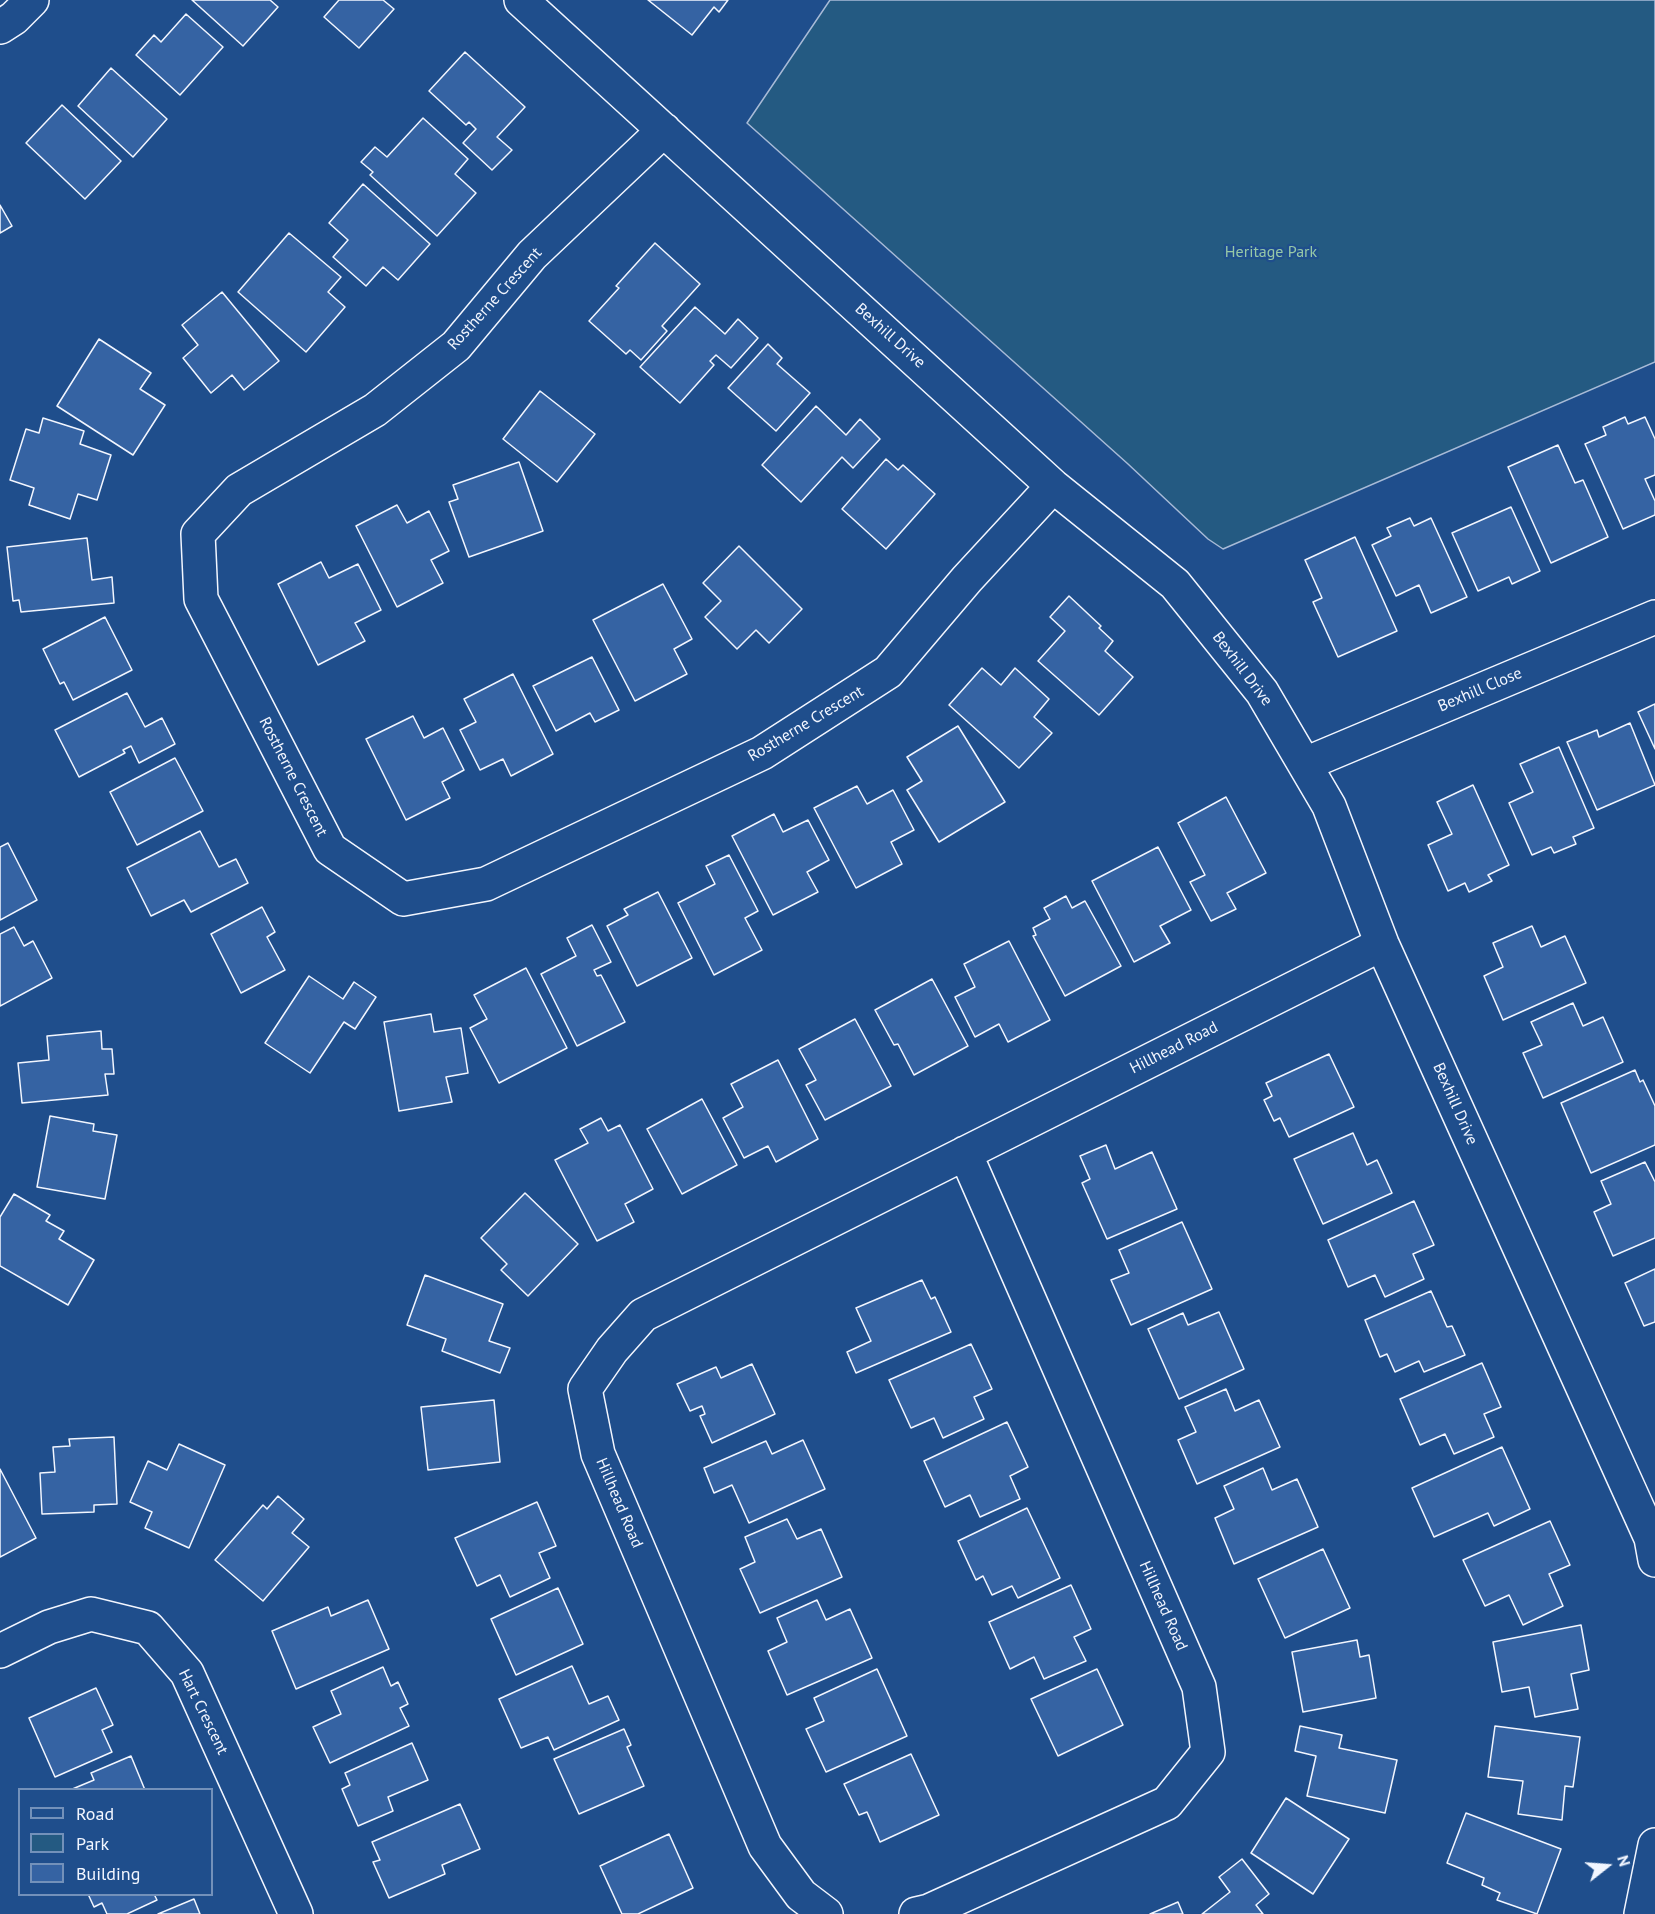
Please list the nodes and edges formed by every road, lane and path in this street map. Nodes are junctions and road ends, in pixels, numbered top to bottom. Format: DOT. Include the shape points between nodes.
graph roads {
  1 [pos="32,0"];
  2 [pos="524,1"];
  3 [pos="0,27"];
  4 [pos="664,130"];
  5 [pos="1053,486"];
  6 [pos="1655,617"];
  7 [pos="1305,764"];
  8 [pos="1382,944"];
  9 [pos="965,1153"];
  10 [pos="1655,1560"];
  11 [pos="0,1651"];
  12 [pos="1655,1845"];
  13 [pos="296,1914"];
  14 [pos="826,1914"];
  15 [pos="916,1914"];
  16 [pos="1641,1914"];
  1 -- 3 [label="street"];
  2 -- 4 [label="street, Bexhill Drive"];
  4 -- 5 [label="street, Bexhill Drive"];
  4 -- 5 [label="street, Rostherne Crescent" via="532,255 456,346 375,410 239,490 198,534 201,599 330,849 403,899 486,884 762,753 888,672"];
  5 -- 7 [label="street, Bexhill Drive" via="1175,584 1262,692"];
  6 -- 7 [label="street, Bexhill Close"];
  7 -- 8 [label="street, Bexhill Drive" via="1329,806"];
  8 -- 9 [label="street, Hillhead Road"];
  8 -- 10 [label="street, Bexhill Drive" via="1651,1538"];
  9 -- 14 [label="street, Hillhead Road" via="644,1315 612,1350 585,1389 598,1454 765,1846 801,1895"];
  9 -- 15 [label="street, Hillhead Road" via="1199,1687 1208,1752 1167,1803"];
  11 -- 13 [label="street, Hart Crescent" via="49,1627 91,1614 148,1628 187,1673"];
  12 -- 16 [label="street"];
}
